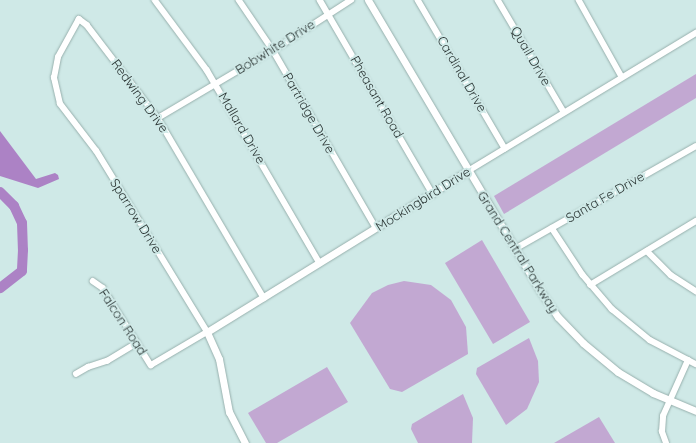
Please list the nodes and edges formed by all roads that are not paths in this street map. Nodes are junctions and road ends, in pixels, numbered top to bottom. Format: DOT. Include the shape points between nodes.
graph roads {
  1 [pos="155,0"];
  2 [pos="239,0"];
  3 [pos="320,0"];
  4 [pos="351,0"];
  5 [pos="368,0"];
  6 [pos="418,0"];
  7 [pos="498,0"];
  8 [pos="579,0"];
  9 [pos="328,13"];
  10 [pos="696,33"];
  11 [pos="273,50"];
  12 [pos="622,77"];
  13 [pos="216,84"];
  14 [pos="60,104"];
  15 [pos="564,112"];
  16 [pos="158,118"];
  17 [pos="696,146"];
  18 [pos="505,148"];
  19 [pos="468,171"];
  20 [pos="433,194"];
  21 [pos="696,221"];
  22 [pos="376,228"];
  23 [pos="552,228"];
  24 [pos="515,249"];
  25 [pos="647,251"];
  26 [pos="320,262"];
  27 [pos="93,281"];
  28 [pos="590,285"];
  29 [pos="696,291"];
  30 [pos="264,298"];
  31 [pos="207,332"];
  32 [pos="137,343"];
  33 [pos="688,360"];
  34 [pos="696,364"];
  35 [pos="151,366"];
  36 [pos="76,374"];
  37 [pos="669,401"];
  38 [pos="696,411"];
  39 [pos="244,443"];
  40 [pos="666,443"];
  1 -- 13 [label="street, Mallard Drive"];
  2 -- 11 [label="street, Partridge Drive"];
  3 -- 9 [label="street, Pheasant Road"];
  4 -- 9 [label="street, Bobwhite Drive"];
  5 -- 19 [label="street, Grand Central Parkway"];
  6 -- 18 [label="street, Cardinal Drive"];
  7 -- 15 [label="street, Quail Drive"];
  8 -- 12 [label="street"];
  9 -- 11 [label="street, Bobwhite Drive"];
  9 -- 20 [label="street, Pheasant Road"];
  10 -- 12 [label="street, Mockingbird Drive"];
  11 -- 13 [label="street, Bobwhite Drive"];
  11 -- 22 [label="street, Partridge Drive"];
  12 -- 15 [label="street, Mockingbird Drive"];
  13 -- 16 [label="street, Bobwhite Drive"];
  13 -- 26 [label="street, Mallard Drive"];
  14 -- 16 [label="street, Redwing Drive" via="54,78 58,57 79,19 87,25"];
  14 -- 31 [label="street, Sparrow Drive" via="96,151"];
  15 -- 18 [label="street, Mockingbird Drive"];
  16 -- 30 [label="street, Redwing Drive"];
  17 -- 23 [label="street, Santa Fe Drive"];
  18 -- 19 [label="street, Mockingbird Drive"];
  19 -- 20 [label="street, Mockingbird Drive"];
  19 -- 24 [label="street, Grand Central Parkway"];
  20 -- 22 [label="street, Mockingbird Drive"];
  21 -- 25 [label="street"];
  22 -- 26 [label="street, Mockingbird Drive"];
  23 -- 24 [label="street, Santa Fe Drive"];
  23 -- 28 [label="street"];
  24 -- 37 [label="street, Grand Central Parkway" via="546,301 578,339 618,372"];
  25 -- 28 [label="street"];
  25 -- 29 [label="street" via="671,275"];
  26 -- 30 [label="street, Mockingbird Drive"];
  27 -- 32 [label="street, Falcon Road" via="103,288"];
  28 -- 33 [label="street" via="612,309 639,332"];
  30 -- 31 [label="street, Mockingbird Drive"];
  31 -- 35 [label="street, Mockingbird Drive"];
  31 -- 39 [label="street" via="219,359 229,412"];
  32 -- 35 [label="street, Falcon Road"];
  32 -- 36 [label="street" via="107,361"];
  33 -- 34 [label="street"];
  33 -- 37 [label="street"];
  37 -- 38 [label="street, Grand Central Parkway"];
  37 -- 40 [label="street" via="662,427"];
}
